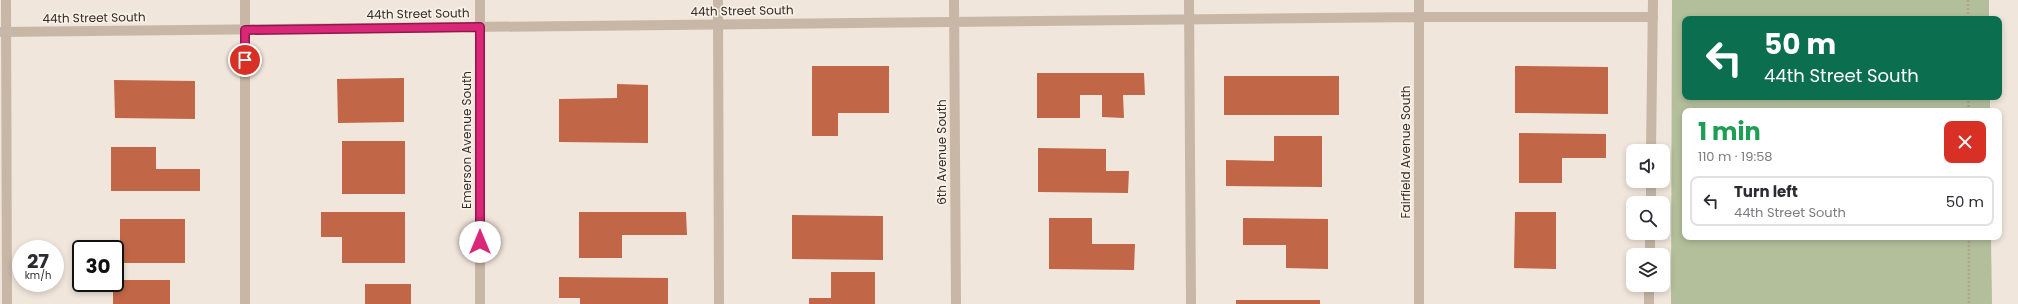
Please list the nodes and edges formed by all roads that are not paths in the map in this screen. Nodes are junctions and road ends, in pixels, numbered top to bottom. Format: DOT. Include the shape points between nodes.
graph roads {
  1 [pos="6,0"];
  2 [pos="245,0"];
  3 [pos="480,0"];
  4 [pos="718,0"];
  5 [pos="954,0"];
  6 [pos="1189,0"];
  7 [pos="1419,0"];
  8 [pos="1653,0"];
  9 [pos="1419,16"];
  10 [pos="1653,17"];
  11 [pos="1189,19"];
  12 [pos="954,22"];
  13 [pos="718,24"];
  14 [pos="480,27"];
  15 [pos="245,30"];
  16 [pos="3,32"];
  17 [pos="1651,144"];
  18 [pos="1650,292"];
  19 [pos="7,304"];
  20 [pos="245,304"];
  21 [pos="480,304"];
  22 [pos="719,304"];
  23 [pos="956,304"];
  24 [pos="1191,304"];
  25 [pos="1419,304"];
  26 [pos="1649,304"];
  1 -- 16 [label="street"];
  2 -- 15 [label="street"];
  3 -- 14 [label="street, Emerson Avenue South"];
  4 -- 13 [label="street"];
  5 -- 12 [label="street, 6th Avenue South"];
  6 -- 11 [label="street"];
  7 -- 9 [label="street, Fairfield Avenue South"];
  8 -- 10 [label="street"];
  9 -- 10 [label="street, 44th Street South"];
  9 -- 11 [label="street, 44th Street South"];
  9 -- 25 [label="street, Fairfield Avenue South"];
  10 -- 17 [label="street"];
  11 -- 12 [label="street, 44th Street South"];
  11 -- 24 [label="street"];
  12 -- 13 [label="street, 44th Street South"];
  12 -- 23 [label="street, 6th Avenue South"];
  13 -- 14 [label="street, 44th Street South"];
  13 -- 22 [label="street"];
  14 -- 15 [label="street, 44th Street South"];
  14 -- 21 [label="street, Emerson Avenue South"];
  15 -- 16 [label="street, 44th Street South"];
  15 -- 20 [label="street"];
  16 -- 19 [label="street"];
  18 -- 26 [label="street"];
}
